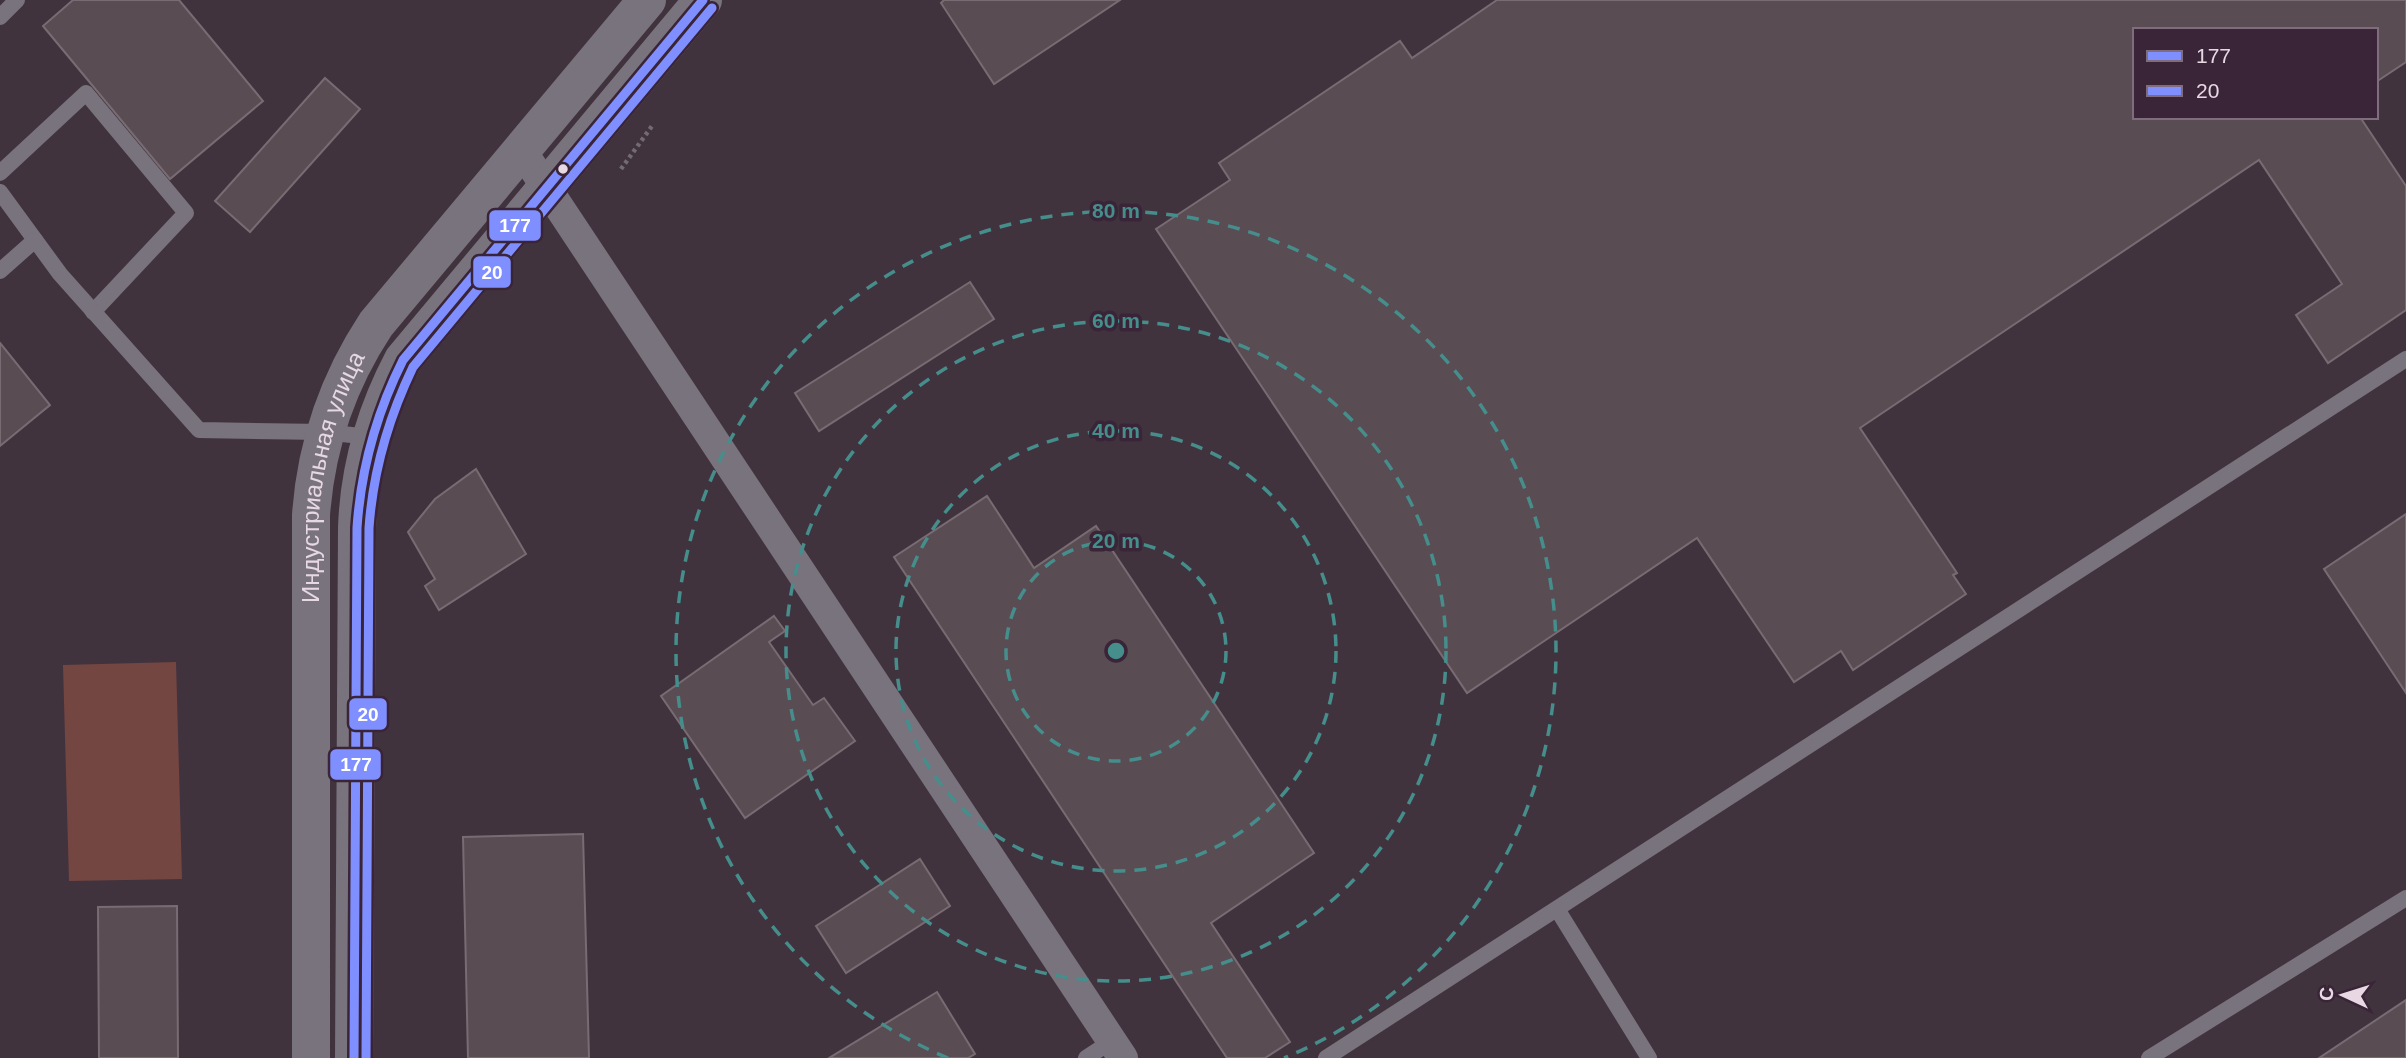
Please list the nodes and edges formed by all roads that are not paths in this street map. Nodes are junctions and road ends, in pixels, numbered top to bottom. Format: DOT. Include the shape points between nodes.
graph roads {
  1 [pos="17,0"];
  2 [pos="647,0"];
  3 [pos="703,0"];
  4 [pos="0,17"];
  5 [pos="522,151"];
  6 [pos="0,173"];
  7 [pos="546,187"];
  8 [pos="0,192"];
  9 [pos="35,240"];
  10 [pos="0,271"];
  11 [pos="93,312"];
  12 [pos="2406,359"];
  13 [pos="324,432"];
  14 [pos="370,437"];
  15 [pos="2406,898"];
  16 [pos="1557,909"];
  17 [pos="1118,1049"];
  18 [pos="311,1058"];
  19 [pos="354,1058"];
  20 [pos="1086,1058"];
  21 [pos="1326,1058"];
  22 [pos="1649,1058"];
  23 [pos="2149,1058"];
  1 -- 4 [label="lane"];
  2 -- 5 [label="street, Индустриальная улица"];
  3 -- 7 [label="street, Индустриальная улица"];
  5 -- 7 [label="street"];
  5 -- 13 [label="street, Индустриальная улица" via="376,324 346,376"];
  6 -- 11 [label="lane" via="86,93 186,213"];
  7 -- 14 [label="street, Индустриальная улица" via="403,360"];
  7 -- 17 [label="street"];
  8 -- 9 [label="lane"];
  9 -- 10 [label="lane"];
  9 -- 11 [label="lane"];
  11 -- 13 [label="lane" via="199,430"];
  12 -- 16 [label="lane"];
  13 -- 14 [label="lane"];
  13 -- 18 [label="street, Индустриальная улица" via="311,515"];
  14 -- 19 [label="street, Индустриальная улица" via="360,482 357,528"];
  15 -- 23 [label="lane"];
  16 -- 21 [label="lane"];
  16 -- 22 [label="lane"];
  17 -- 20 [label="lane"];
}
